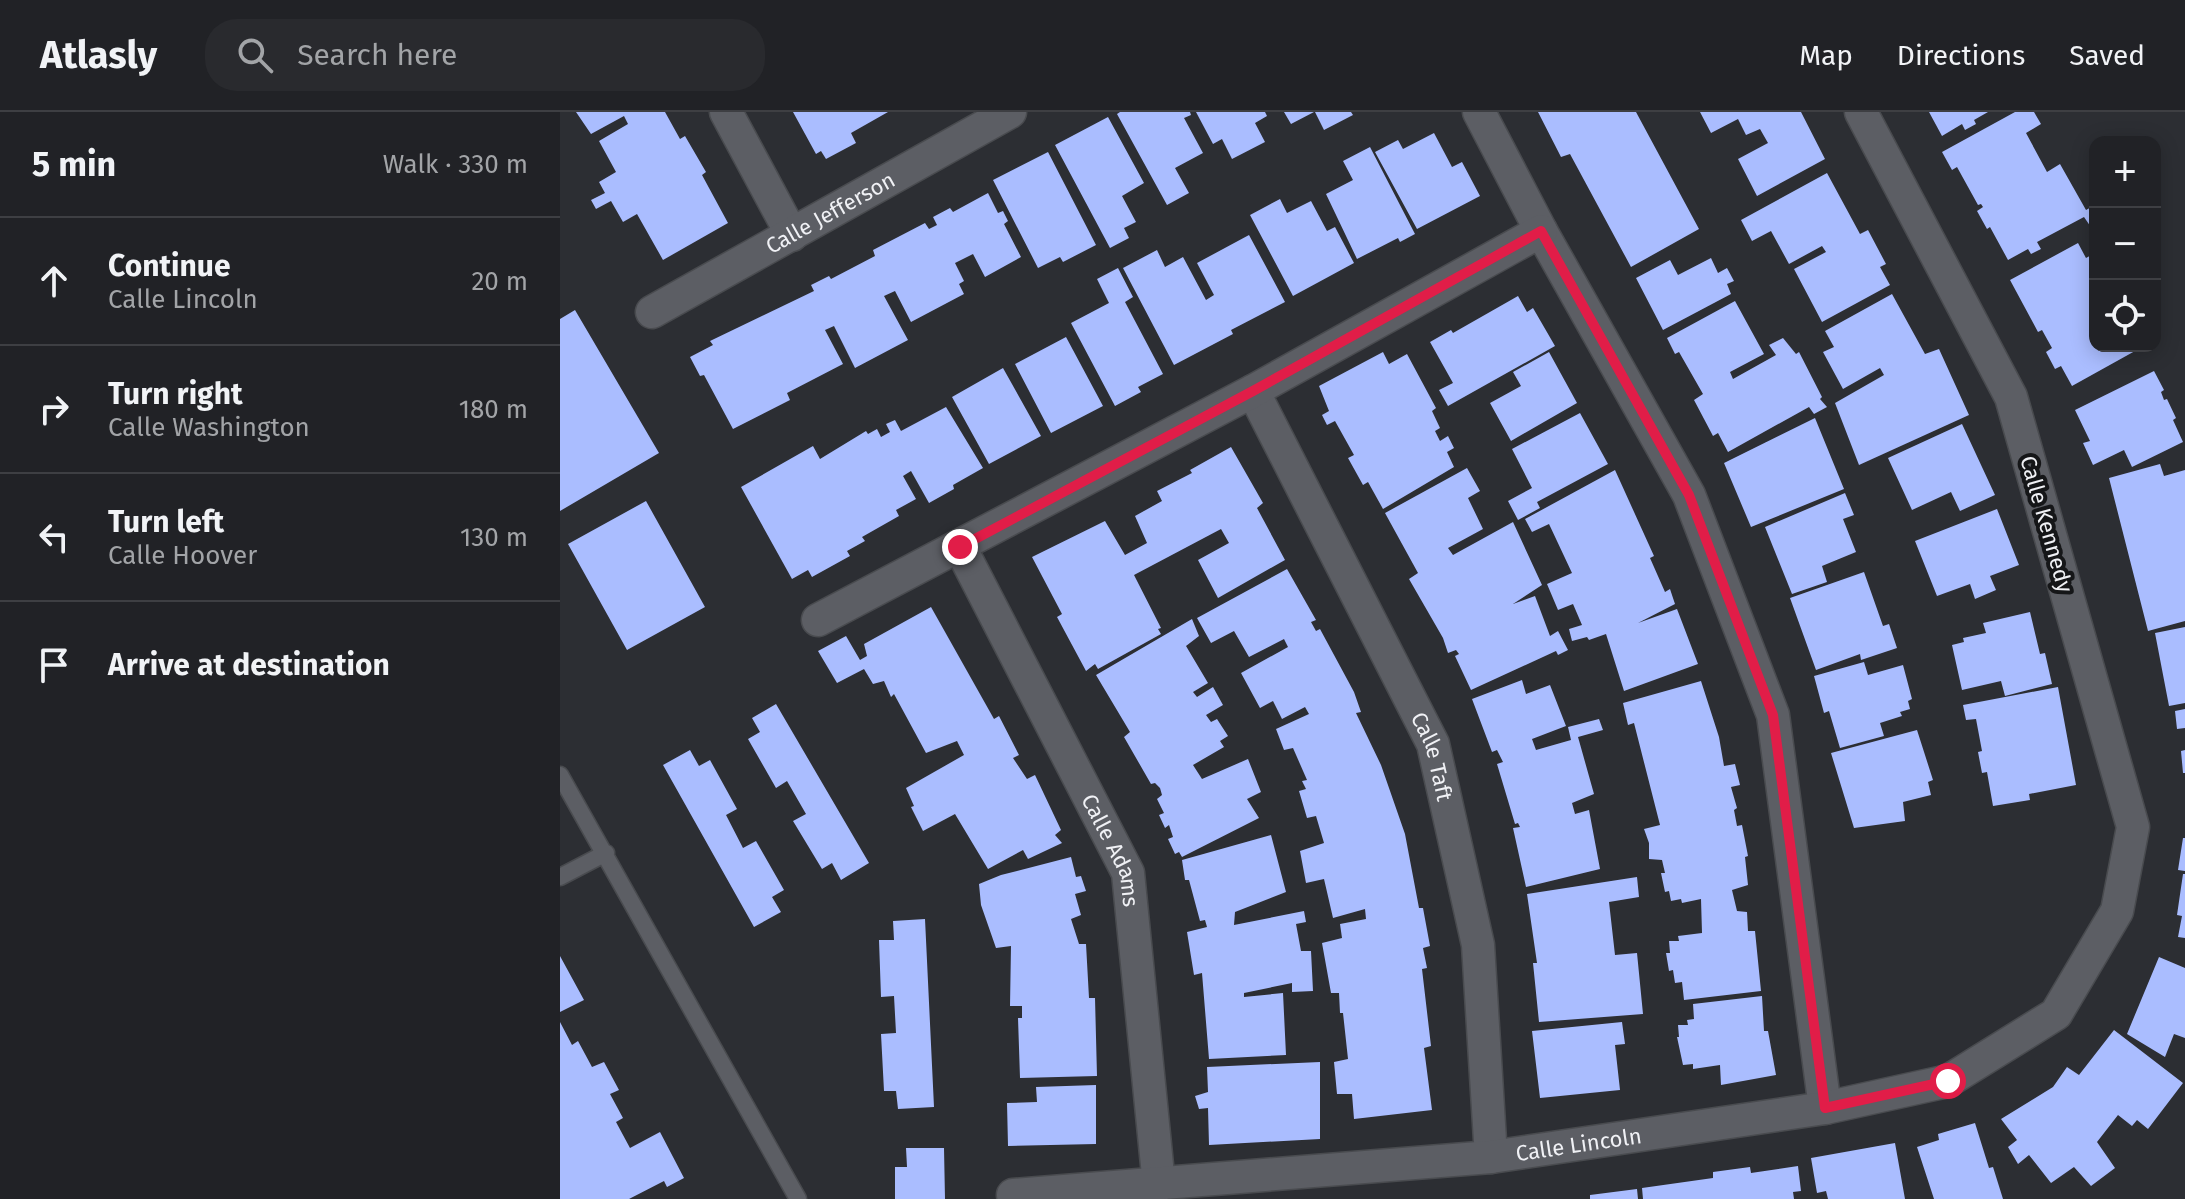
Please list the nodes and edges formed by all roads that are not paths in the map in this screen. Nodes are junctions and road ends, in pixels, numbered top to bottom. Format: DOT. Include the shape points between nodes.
graph roads {
  1 [pos="726,112"];
  2 [pos="1010,112"];
  3 [pos="1479,112"];
  4 [pos="1861,112"];
  5 [pos="1541,231"];
  6 [pos="792,235"];
  7 [pos="652,312"];
  8 [pos="1253,391"];
  9 [pos="960,547"];
  10 [pos="818,620"];
  11 [pos="560,775"];
  12 [pos="606,853"];
  13 [pos="560,877"];
  14 [pos="2090,957"];
  15 [pos="1825,1108"];
  16 [pos="1491,1157"];
  17 [pos="1159,1185"];
  18 [pos="1013,1195"];
  19 [pos="798,1199"];
  1 -- 6 [label="street"];
  2 -- 6 [label="street, Calle Jefferson"];
  3 -- 5 [label="street"];
  4 -- 14 [label="street, Calle Kennedy" via="2011,397 2133,827 2117,911"];
  5 -- 8 [label="street"];
  5 -- 15 [label="street" via="1689,495 1773,715"];
  6 -- 7 [label="street, Calle Jefferson"];
  8 -- 9 [label="street"];
  8 -- 16 [label="street, Calle Taft" via="1433,744 1478,945"];
  9 -- 10 [label="street"];
  9 -- 17 [label="street, Calle Adams" via="1128,873"];
  11 -- 12 [label="lane"];
  12 -- 13 [label="lane"];
  12 -- 19 [label="lane"];
  14 -- 15 [label="street, Calle Lincoln" via="2056,1014 1948,1081"];
  15 -- 16 [label="street, Calle Lincoln"];
  16 -- 17 [label="street, Calle Lincoln"];
  17 -- 18 [label="street, Calle Lincoln"];
}
